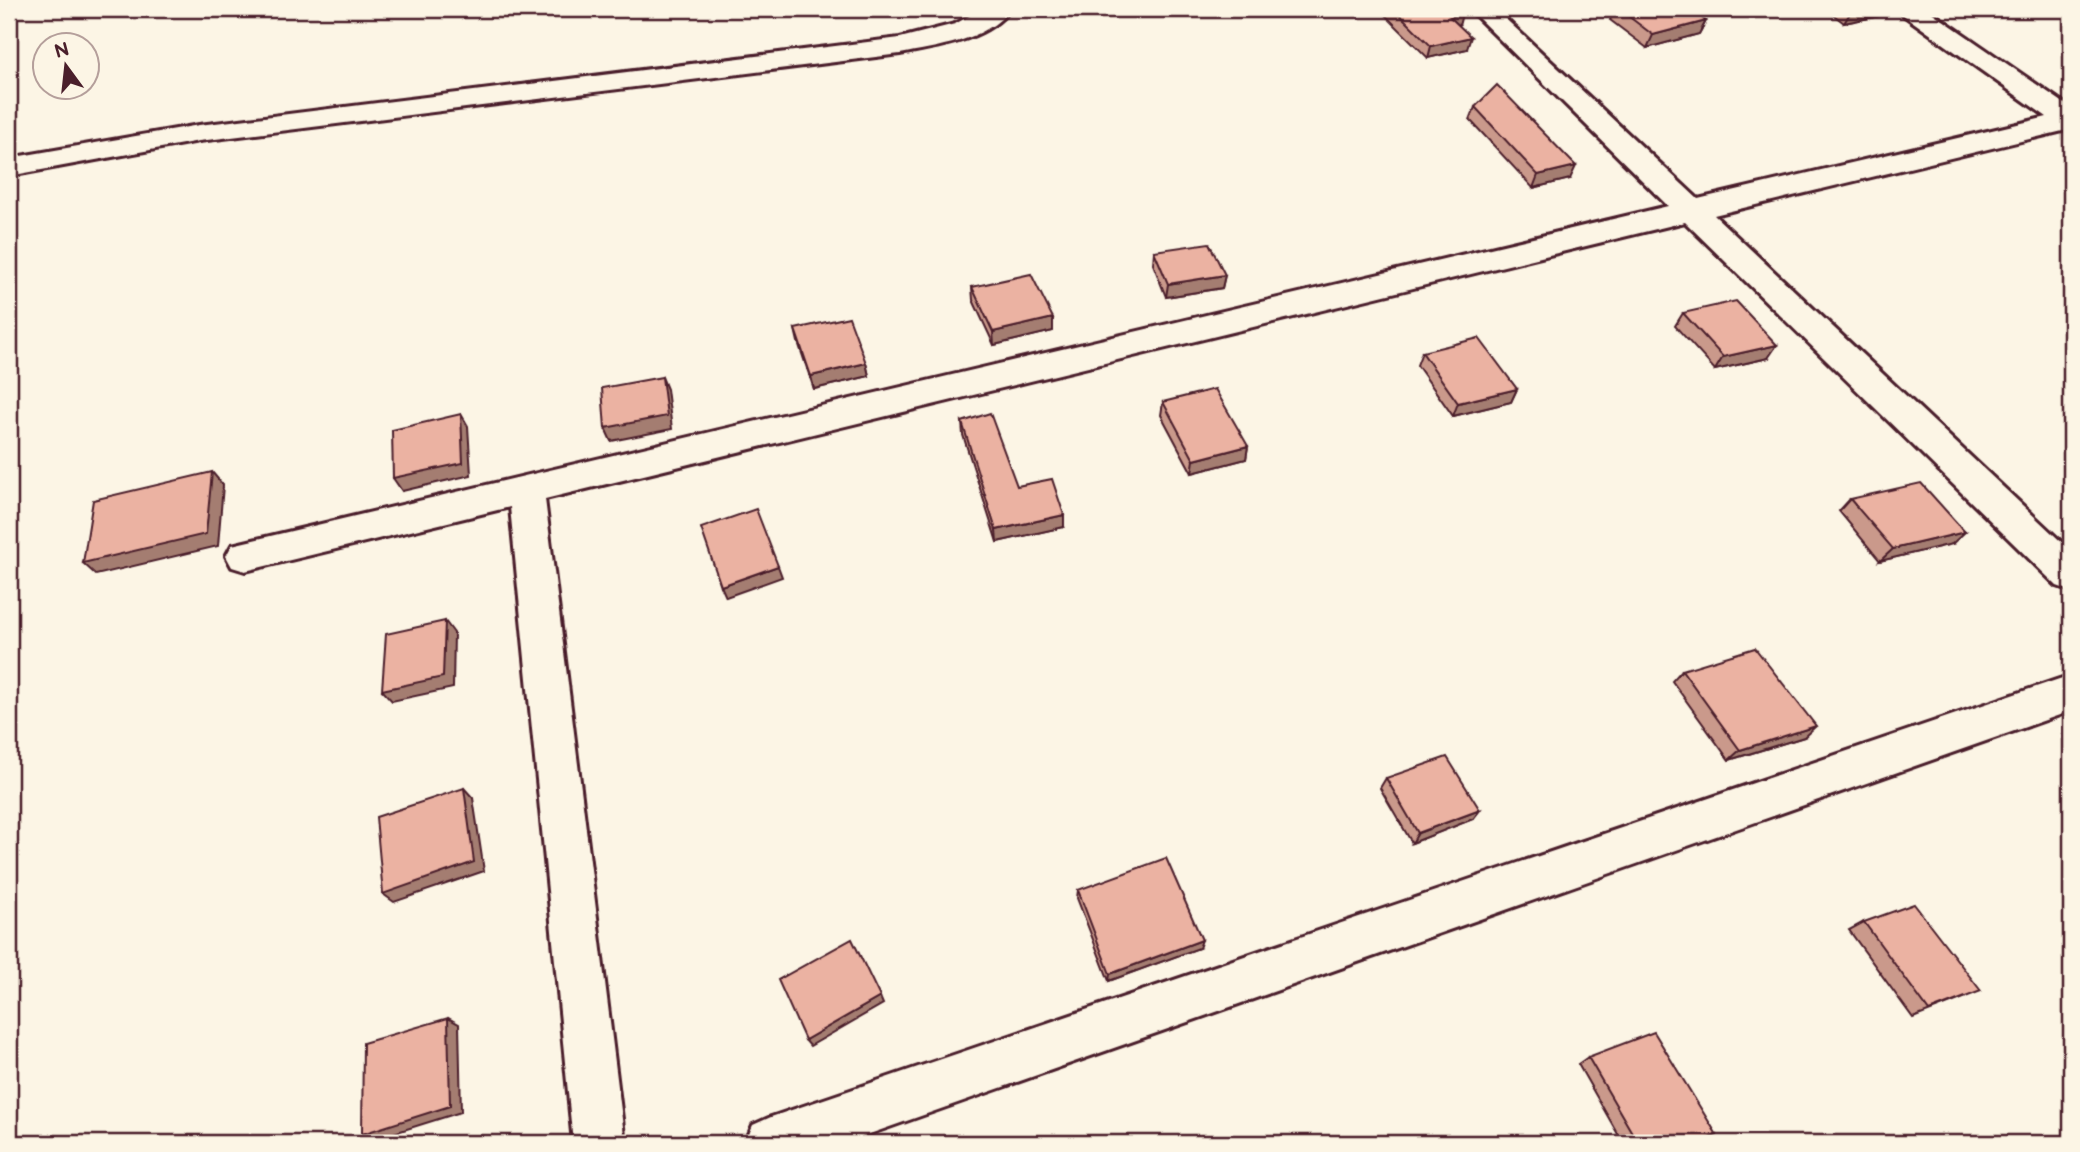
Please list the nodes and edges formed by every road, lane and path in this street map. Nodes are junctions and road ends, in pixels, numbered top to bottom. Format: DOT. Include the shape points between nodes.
graph roads {
  1 [pos="997,9"];
  2 [pos="1481,9"];
  3 [pos="1911,9"];
  4 [pos="2071,120"];
  5 [pos="9,167"];
  6 [pos="1691,211"];
  7 [pos="526,489"];
  8 [pos="245,556"];
  9 [pos="2071,575"];
  10 [pos="2071,693"];
  11 [pos="599,1143"];
  12 [pos="771,1143"];
  1 -- 5 [label="street" via="950,35 900,46 251,126"];
  2 -- 6 [label="street"];
  3 -- 4 [label="street"];
  4 -- 6 [label="street"];
  6 -- 7 [label="street"];
  6 -- 9 [label="street"];
  7 -- 8 [label="street"];
  7 -- 11 [label="street"];
  10 -- 12 [label="street"];
}
